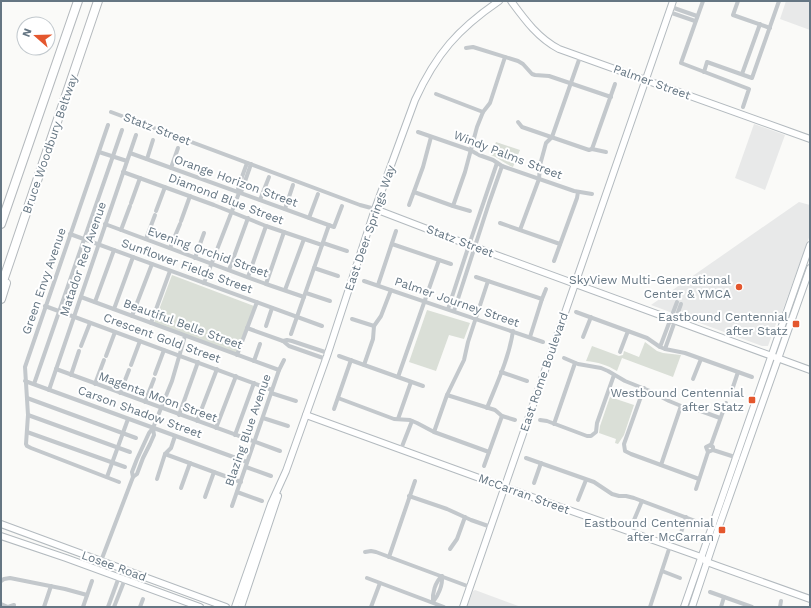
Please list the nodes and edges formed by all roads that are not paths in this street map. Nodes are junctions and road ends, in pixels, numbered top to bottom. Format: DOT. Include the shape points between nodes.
graph roads {
  1 [pos="78,1"];
  2 [pos="99,1"];
  3 [pos="499,1"];
  4 [pos="511,1"];
  5 [pos="702,1"];
  6 [pos="738,1"];
  7 [pos="779,1"];
  8 [pos="671,7"];
  9 [pos="696,19"];
  10 [pos="760,24"];
  11 [pos="770,28"];
  12 [pos="466,48"];
  13 [pos="505,57"];
  14 [pos="580,57"];
  15 [pos="704,72"];
  16 [pos="742,74"];
  17 [pos="646,80"];
  18 [pos="571,83"];
  19 [pos="615,84"];
  20 [pos="436,94"];
  21 [pos="610,97"];
  22 [pos="742,107"];
  23 [pos="111,112"];
  24 [pos="483,112"];
  25 [pos="518,122"];
  26 [pos="108,125"];
  27 [pos="122,130"];
  28 [pos="418,132"];
  29 [pos="136,135"];
  30 [pos="431,137"];
  31 [pos="552,137"];
  32 [pos="810,139"];
  33 [pos="154,140"];
  34 [pos="178,148"];
  35 [pos="592,149"];
  36 [pos="470,150"];
  37 [pos="99,152"];
  38 [pos="606,152"];
  39 [pos="130,153"];
  40 [pos="113,157"];
  41 [pos="146,159"];
  42 [pos="127,161"];
  43 [pos="246,163"];
  44 [pos="497,163"];
  45 [pos="251,164"];
  46 [pos="502,166"];
  47 [pos="172,168"];
  48 [pos="123,172"];
  49 [pos="269,177"];
  50 [pos="140,178"];
  51 [pos="538,179"];
  52 [pos="293,185"];
  53 [pos="165,187"];
  54 [pos="414,192"];
  55 [pos="578,192"];
  56 [pos="239,193"];
  57 [pos="318,194"];
  58 [pos="592,194"];
  59 [pos="190,196"];
  60 [pos="260,200"];
  61 [pos="409,205"];
  62 [pos="342,206"];
  63 [pos="452,206"];
  64 [pos="375,208"];
  65 [pos="284,209"];
  66 [pos="470,211"];
  67 [pos="232,212"];
  68 [pos="248,218"];
  69 [pos="309,218"];
  70 [pos="500,223"];
  71 [pos="1,224"];
  72 [pos="105,224"];
  73 [pos="329,225"];
  74 [pos="266,226"];
  75 [pos="121,230"];
  76 [pos="520,230"];
  77 [pos="20,231"];
  78 [pos="396,231"];
  79 [pos="284,232"];
  80 [pos="204,233"];
  81 [pos="70,234"];
  82 [pos="84,239"];
  83 [pos="146,239"];
  84 [pos="304,239"];
  85 [pos="98,244"];
  86 [pos="322,244"];
  87 [pos="392,244"];
  88 [pos="560,244"];
  89 [pos="471,246"];
  90 [pos="170,248"];
  91 [pos="810,248"];
  92 [pos="114,250"];
  93 [pos="347,251"];
  94 [pos="133,257"];
  95 [pos="810,257"];
  96 [pos="195,258"];
  97 [pos="439,260"];
  98 [pos="554,261"];
  99 [pos="211,263"];
  100 [pos="152,264"];
  101 [pos="452,264"];
  102 [pos="314,268"];
  103 [pos="810,269"];
  104 [pos="229,270"];
  105 [pos="170,271"];
  106 [pos="338,276"];
  107 [pos="248,277"];
  108 [pos="476,277"];
  109 [pos="364,281"];
  110 [pos="488,281"];
  111 [pos="204,283"];
  112 [pos="266,284"];
  113 [pos="575,284"];
  114 [pos="378,286"];
  115 [pos="1,287"];
  116 [pos="546,289"];
  117 [pos="285,290"];
  118 [pos="391,290"];
  119 [pos="305,295"];
  120 [pos="81,297"];
  121 [pos="1,299"];
  122 [pos="542,299"];
  123 [pos="330,301"];
  124 [pos="424,301"];
  125 [pos="95,302"];
  126 [pos="257,302"];
  127 [pos="679,303"];
  128 [pos="45,306"];
  129 [pos="272,308"];
  130 [pos="114,309"];
  131 [pos="448,309"];
  132 [pos="59,311"];
  133 [pos="454,311"];
  134 [pos="576,312"];
  135 [pos="132,316"];
  136 [pos="74,317"];
  137 [pos="297,317"];
  138 [pos="590,318"];
  139 [pos="352,319"];
  140 [pos="476,319"];
  141 [pos="673,320"];
  142 [pos="90,323"];
  143 [pos="151,323"];
  144 [pos="266,326"];
  145 [pos="322,326"];
  146 [pos="374,326"];
  147 [pos="247,328"];
  148 [pos="513,331"];
  149 [pos="628,331"];
  150 [pos="115,332"];
  151 [pos="291,334"];
  152 [pos="186,336"];
  153 [pos="530,337"];
  154 [pos="583,337"];
  155 [pos="140,341"];
  156 [pos="543,342"];
  157 [pos="260,344"];
  158 [pos="81,346"];
  159 [pos="663,348"];
  160 [pos="164,350"];
  161 [pos="79,351"];
  162 [pos="620,352"];
  163 [pos="179,355"];
  164 [pos="238,355"];
  165 [pos="772,355"];
  166 [pos="106,356"];
  167 [pos="327,356"];
  168 [pos="339,356"];
  169 [pos="564,358"];
  170 [pos="701,358"];
  171 [pos="778,358"];
  172 [pos="104,360"];
  173 [pos="284,360"];
  174 [pos="351,360"];
  175 [pos="254,361"];
  176 [pos="198,362"];
  177 [pos="575,363"];
  178 [pos="364,365"];
  179 [pos="56,369"];
  180 [pos="217,369"];
  181 [pos="279,370"];
  182 [pos="810,370"];
  183 [pos="501,372"];
  184 [pos="738,372"];
  185 [pos="71,375"];
  186 [pos="614,375"];
  187 [pos="236,376"];
  188 [pos="398,377"];
  189 [pos="752,377"];
  190 [pos="693,379"];
  191 [pos="25,381"];
  192 [pos="527,381"];
  193 [pos="411,382"];
  194 [pos="254,383"];
  195 [pos="34,384"];
  196 [pos="95,384"];
  197 [pos="423,386"];
  198 [pos="644,388"];
  199 [pos="49,390"];
  200 [pos="272,391"];
  201 [pos="731,392"];
  202 [pos="120,393"];
  203 [pos="447,395"];
  204 [pos="27,398"];
  205 [pos="338,398"];
  206 [pos="296,401"];
  207 [pos="145,402"];
  208 [pos="726,403"];
  209 [pos="681,406"];
  210 [pos="160,408"];
  211 [pos="487,408"];
  212 [pos="334,409"];
  213 [pos="179,415"];
  214 [pos="306,415"];
  215 [pos="28,416"];
  216 [pos="502,416"];
  217 [pos="263,418"];
  218 [pos="720,418"];
  219 [pos="128,419"];
  220 [pos="398,419"];
  221 [pos="412,420"];
  222 [pos="515,420"];
  223 [pos="540,420"];
  224 [pos="197,421"];
  225 [pos="554,424"];
  226 [pos="288,426"];
  227 [pos="153,428"];
  228 [pos="216,428"];
  229 [pos="27,432"];
  230 [pos="434,432"];
  231 [pos="123,434"];
  232 [pos="235,435"];
  233 [pos="175,436"];
  234 [pos="136,438"];
  235 [pos="254,442"];
  236 [pos="117,448"];
  237 [pos="712,448"];
  238 [pos="401,449"];
  239 [pos="280,451"];
  240 [pos="130,452"];
  241 [pos="489,452"];
  242 [pos="166,454"];
  243 [pos="736,457"];
  244 [pos="526,458"];
  245 [pos="742,460"];
  246 [pos="247,462"];
  247 [pos="112,463"];
  248 [pos="190,463"];
  249 [pos="541,463"];
  250 [pos="661,465"];
  251 [pos="484,466"];
  252 [pos="125,467"];
  253 [pos="246,468"];
  254 [pos="214,472"];
  255 [pos="270,476"];
  256 [pos="107,477"];
  257 [pos="157,479"];
  258 [pos="699,479"];
  259 [pos="586,480"];
  260 [pos="282,481"];
  261 [pos="414,481"];
  262 [pos="119,482"];
  263 [pos="240,482"];
  264 [pos="534,483"];
  265 [pos="504,487"];
  266 [pos="181,488"];
  267 [pos="696,489"];
  268 [pos="237,492"];
  269 [pos="409,496"];
  270 [pos="206,497"];
  271 [pos="578,500"];
  272 [pos="262,501"];
  273 [pos="642,501"];
  274 [pos="232,506"];
  275 [pos="465,517"];
  276 [pos="686,517"];
  277 [pos="634,520"];
  278 [pos="1,524"];
  279 [pos="491,527"];
  280 [pos="715,528"];
  281 [pos="1,536"];
  282 [pos="679,539"];
  283 [pos="670,546"];
  284 [pos="450,549"];
  285 [pos="365,552"];
  286 [pos="389,557"];
  287 [pos="701,557"];
  288 [pos="101,561"];
  289 [pos="707,562"];
  290 [pos="662,571"];
  291 [pos="442,576"];
  292 [pos="122,578"];
  293 [pos="367,578"];
  294 [pos="680,578"];
  295 [pos="3,580"];
  296 [pos="152,580"];
  297 [pos="92,581"];
  298 [pos="380,583"];
  299 [pos="51,586"];
  300 [pos="470,587"];
  301 [pos="710,592"];
  302 [pos="87,595"];
  303 [pos="724,597"];
  304 [pos="143,599"];
  305 [pos="810,599"];
  306 [pos="781,601"];
  307 [pos="1,604"];
  308 [pos="434,604"];
  309 [pos="14,605"];
  310 [pos="44,607"];
  311 [pos="83,607"];
  312 [pos="108,607"];
  313 [pos="114,607"];
  314 [pos="140,607"];
  315 [pos="200,607"];
  316 [pos="226,607"];
  317 [pos="235,607"];
  318 [pos="241,607"];
  319 [pos="371,607"];
  320 [pos="444,607"];
  321 [pos="463,607"];
  322 [pos="650,607"];
  323 [pos="684,607"];
  324 [pos="692,607"];
  325 [pos="721,607"];
  326 [pos="752,607"];
  327 [pos="780,607"];
  1 -- 71 [label="highway, Bruce Woodbury Beltway"];
  2 -- 77 [label="highway, Bruce Woodbury Beltway"];
  3 -- 64 [label="street, East Deer Springs Way" via="473,20 450,42 422,83"];
  4 -- 14 [label="street, Palmer Street" via="542,38 559,49"];
  5 -- 9 [label="street"];
  6 -- 10 [label="street" via="733,15"];
  7 -- 11 [label="street"];
  8 -- 9 [label="street"];
  8 -- 17 [label="street, East Rome Boulevard"];
  9 -- 15 [label="street" via="681,63"];
  10 -- 11 [label="street"];
  10 -- 16 [label="street"];
  11 -- 16 [label="street" via="752,78"];
  12 -- 13 [label="street" via="473,47"];
  13 -- 18 [label="street" via="523,64 532,74"];
  13 -- 24 [label="street" via="490,103"];
  14 -- 17 [label="street, Palmer Street"];
  14 -- 18 [label="street"];
  15 -- 16 [label="street" via="707,62"];
  15 -- 22 [label="street" via="749,89"];
  17 -- 32 [label="street, Palmer Street"];
  17 -- 113 [label="street, East Rome Boulevard"];
  18 -- 21 [label="street"];
  18 -- 31 [label="street"];
  19 -- 21 [label="street"];
  20 -- 24 [label="street"];
  21 -- 35 [label="street"];
  23 -- 43 [label="street, Statz Street"];
  24 -- 36 [label="street"];
  25 -- 31 [label="street" via="522,127"];
  26 -- 37 [label="street, Green Envy Avenue"];
  27 -- 40 [label="street"];
  28 -- 30 [label="street, Windy Palms Street"];
  29 -- 39 [label="street, Matador Red Avenue"];
  30 -- 36 [label="street, Windy Palms Street"];
  30 -- 54 [label="street"];
  31 -- 35 [label="street"];
  31 -- 51 [label="street" via="546,143"];
  33 -- 41 [label="street"];
  34 -- 47 [label="street"];
  35 -- 38 [label="street"];
  36 -- 44 [label="street, Windy Palms Street"];
  36 -- 63 [label="street"];
  37 -- 40 [label="street"];
  37 -- 81 [label="street, Green Envy Avenue"];
  39 -- 41 [label="street, Orange Horizon Street"];
  39 -- 42 [label="street, Matador Red Avenue"];
  40 -- 42 [label="street"];
  40 -- 82 [label="street"];
  41 -- 47 [label="street, Orange Horizon Street"];
  42 -- 48 [label="street, Matador Red Avenue"];
  43 -- 45 [label="street, Statz Street"];
  43 -- 56 [label="street" via="238,188"];
  44 -- 46 [label="street, Windy Palms Street"];
  44 -- 89 [label="street"];
  45 -- 56 [label="street"];
  45 -- 64 [label="street, Statz Street"];
  46 -- 51 [label="street, Windy Palms Street"];
  46 -- 89 [label="street"];
  47 -- 56 [label="street, Orange Horizon Street"];
  48 -- 50 [label="street, Diamond Blue Street"];
  48 -- 72 [label="street, Matador Red Avenue"];
  49 -- 60 [label="street"];
  50 -- 53 [label="street, Diamond Blue Street"];
  50 -- 75 [label="street"];
  51 -- 55 [label="street, Windy Palms Street"];
  51 -- 76 [label="street"];
  52 -- 65 [label="street"];
  53 -- 59 [label="street, Diamond Blue Street"];
  53 -- 83 [label="street"];
  54 -- 61 [label="street"];
  54 -- 63 [label="street"];
  55 -- 58 [label="street, Windy Palms Street"];
  55 -- 88 [label="street"];
  56 -- 60 [label="street, Orange Horizon Street"];
  56 -- 67 [label="street"];
  57 -- 69 [label="street"];
  59 -- 67 [label="street, Diamond Blue Street"];
  59 -- 90 [label="street"];
  60 -- 65 [label="street, Orange Horizon Street"];
  62 -- 73 [label="street, Orange Horizon Street" via="334,227"];
  63 -- 66 [label="street"];
  64 -- 89 [label="street, Statz Street"];
  64 -- 167 [label="street, East Deer Springs Way"];
  65 -- 69 [label="street, Orange Horizon Street"];
  67 -- 68 [label="street, Diamond Blue Street"];
  67 -- 99 [label="street"];
  68 -- 74 [label="street, Diamond Blue Street"];
  68 -- 104 [label="street"];
  69 -- 73 [label="street, Orange Horizon Street"];
  70 -- 76 [label="street"];
  72 -- 75 [label="street, Evening Orchid Street"];
  72 -- 85 [label="street, Matador Red Avenue"];
  73 -- 86 [label="street"];
  74 -- 79 [label="street, Diamond Blue Street"];
  74 -- 107 [label="street"];
  75 -- 83 [label="street, Evening Orchid Street"];
  76 -- 88 [label="street"];
  77 -- 115 [label="highway, Bruce Woodbury Beltway"];
  77 -- 121 [label="highway"];
  78 -- 87 [label="street"];
  79 -- 84 [label="street, Diamond Blue Street"];
  79 -- 112 [label="street"];
  80 -- 96 [label="street"];
  81 -- 82 [label="street, Sunflower Fields Street"];
  81 -- 128 [label="street, Green Envy Avenue"];
  82 -- 85 [label="street, Sunflower Fields Street"];
  82 -- 132 [label="street"];
  83 -- 90 [label="street, Evening Orchid Street"];
  84 -- 86 [label="street, Diamond Blue Street"];
  84 -- 117 [label="street"];
  85 -- 92 [label="street, Sunflower Fields Street"];
  85 -- 120 [label="street, Matador Red Avenue"];
  86 -- 93 [label="street, Diamond Blue Street"];
  86 -- 102 [label="street"];
  87 -- 97 [label="street"];
  87 -- 114 [label="street"];
  88 -- 98 [label="street"];
  89 -- 113 [label="street, Statz Street"];
  89 -- 131 [label="street"];
  89 -- 133 [label="street"];
  90 -- 96 [label="street, Evening Orchid Street"];
  91 -- 165 [label="street"];
  92 -- 94 [label="street, Sunflower Fields Street"];
  92 -- 125 [label="street"];
  94 -- 100 [label="street, Sunflower Fields Street"];
  94 -- 130 [label="street"];
  95 -- 103 [label="street"];
  96 -- 99 [label="street, Evening Orchid Street"];
  97 -- 101 [label="street"];
  97 -- 124 [label="street"];
  99 -- 104 [label="street, Evening Orchid Street"];
  99 -- 111 [label="street"];
  100 -- 105 [label="street, Sunflower Fields Street"];
  100 -- 135 [label="street"];
  102 -- 106 [label="street"];
  102 -- 119 [label="street"];
  103 -- 171 [label="street"];
  104 -- 107 [label="street, Evening Orchid Street"];
  105 -- 111 [label="street, Sunflower Fields Street"];
  105 -- 143 [label="street"];
  107 -- 112 [label="street, Evening Orchid Street"];
  108 -- 110 [label="street"];
  109 -- 114 [label="street, Palmer Journey Street"];
  110 -- 122 [label="street"];
  110 -- 140 [label="street"];
  111 -- 126 [label="street, Sunflower Fields Street"];
  112 -- 117 [label="street, Evening Orchid Street"];
  113 -- 141 [label="street, Statz Street"];
  113 -- 265 [label="street, East Rome Boulevard"];
  114 -- 118 [label="street, Palmer Journey Street"];
  116 -- 122 [label="street"];
  117 -- 119 [label="street, Evening Orchid Street"];
  118 -- 124 [label="street, Palmer Journey Street"];
  118 -- 146 [label="street" via="381,316"];
  119 -- 123 [label="street, Evening Orchid Street"];
  119 -- 137 [label="street"];
  120 -- 125 [label="street, Beautiful Belle Street"];
  120 -- 136 [label="street, Matador Red Avenue"];
  122 -- 153 [label="street"];
  124 -- 131 [label="street, Palmer Journey Street"];
  124 -- 188 [label="street"];
  125 -- 130 [label="street, Beautiful Belle Street"];
  126 -- 129 [label="street, Sunflower Fields Street"];
  126 -- 147 [label="street"];
  127 -- 141 [label="street"];
  128 -- 132 [label="street, Crescent Gold Street"];
  128 -- 191 [label="street, Green Envy Avenue" via="25,367"];
  129 -- 137 [label="street, Sunflower Fields Street"];
  129 -- 144 [label="street"];
  130 -- 135 [label="street, Beautiful Belle Street"];
  131 -- 133 [label="street, Palmer Journey Street"];
  132 -- 136 [label="street, Crescent Gold Street"];
  132 -- 195 [label="street"];
  133 -- 140 [label="street, Palmer Journey Street"];
  134 -- 138 [label="street"];
  135 -- 143 [label="street, Beautiful Belle Street"];
  136 -- 142 [label="street, Crescent Gold Street"];
  136 -- 179 [label="street, Matador Red Avenue"];
  137 -- 145 [label="street, Sunflower Fields Street"];
  137 -- 151 [label="street"];
  138 -- 149 [label="street"];
  138 -- 154 [label="street"];
  139 -- 146 [label="street"];
  140 -- 148 [label="street, Palmer Journey Street"];
  140 -- 203 [label="street" via="464,360"];
  141 -- 159 [label="street"];
  141 -- 165 [label="street, Statz Street"];
  142 -- 150 [label="street, Crescent Gold Street"];
  142 -- 158 [label="street"];
  143 -- 152 [label="street, Beautiful Belle Street"];
  146 -- 178 [label="street" via="373,339"];
  147 -- 164 [label="street"];
  147 -- 167 [label="street" via="284,341 289,346"];
  148 -- 153 [label="street, Palmer Journey Street"];
  148 -- 183 [label="street"];
  149 -- 159 [label="street" via="647,338"];
  149 -- 162 [label="street"];
  150 -- 155 [label="street, Crescent Gold Street"];
  150 -- 166 [label="street"];
  152 -- 163 [label="street"];
  152 -- 164 [label="street, Beautiful Belle Street"];
  153 -- 156 [label="street, Palmer Journey Street"];
  155 -- 160 [label="street, Crescent Gold Street"];
  155 -- 202 [label="street"];
  157 -- 175 [label="street"];
  159 -- 170 [label="street"];
  160 -- 163 [label="street, Crescent Gold Street"];
  160 -- 207 [label="street"];
  161 -- 185 [label="street"];
  163 -- 176 [label="street, Crescent Gold Street"];
  163 -- 210 [label="street" via="172,381"];
  164 -- 175 [label="street, Beautiful Belle Street"];
  165 -- 171 [label="street, Statz Street"];
  165 -- 243 [label="street"];
  167 -- 214 [label="street, East Deer Springs Way"];
  168 -- 174 [label="street"];
  169 -- 177 [label="street"];
  170 -- 184 [label="street"];
  170 -- 190 [label="street"];
  171 -- 182 [label="street, Statz Street"];
  171 -- 245 [label="street"];
  172 -- 196 [label="street"];
  173 -- 181 [label="street, Blazing Blue Avenue"];
  174 -- 178 [label="street"];
  174 -- 205 [label="street"];
  175 -- 181 [label="street, Beautiful Belle Street"];
  176 -- 180 [label="street, Crescent Gold Street"];
  176 -- 213 [label="street"];
  177 -- 186 [label="street" via="601,368"];
  177 -- 225 [label="street"];
  178 -- 188 [label="street"];
  179 -- 185 [label="street, Magenta Moon Street"];
  179 -- 199 [label="street, Matador Red Avenue"];
  180 -- 187 [label="street, Crescent Gold Street"];
  180 -- 224 [label="street"];
  181 -- 200 [label="street, Blazing Blue Avenue"];
  183 -- 192 [label="street"];
  183 -- 211 [label="street"];
  184 -- 189 [label="street"];
  184 -- 201 [label="street"];
  185 -- 196 [label="street, Magenta Moon Street"];
  186 -- 198 [label="street"];
  186 -- 225 [label="street" via="596,432 587,436"];
  187 -- 194 [label="street, Crescent Gold Street"];
  187 -- 228 [label="street"];
  188 -- 193 [label="street"];
  191 -- 195 [label="street, Carson Shadow Street"];
  191 -- 204 [label="street, Green Envy Avenue"];
  193 -- 197 [label="street"];
  193 -- 220 [label="street"];
  194 -- 200 [label="street, Crescent Gold Street"];
  194 -- 232 [label="street"];
  195 -- 199 [label="street, Carson Shadow Street"];
  196 -- 202 [label="street, Magenta Moon Street"];
  198 -- 209 [label="street"];
  198 -- 250 [label="street" via="624,444 625,451"];
  199 -- 219 [label="street, Carson Shadow Street"];
  200 -- 206 [label="street, Crescent Gold Street"];
  200 -- 217 [label="street, Blazing Blue Avenue"];
  202 -- 207 [label="street, Magenta Moon Street"];
  203 -- 211 [label="street"];
  203 -- 230 [label="street"];
  204 -- 215 [label="street, Green Envy Avenue"];
  204 -- 231 [label="street"];
  205 -- 212 [label="street"];
  205 -- 220 [label="street"];
  207 -- 210 [label="street, Magenta Moon Street"];
  208 -- 218 [label="street"];
  209 -- 218 [label="street"];
  209 -- 250 [label="street"];
  210 -- 213 [label="street, Magenta Moon Street"];
  210 -- 227 [label="street"];
  211 -- 216 [label="street"];
  213 -- 224 [label="street, Magenta Moon Street"];
  214 -- 238 [label="street, McCarran Street"];
  214 -- 260 [label="street, East Deer Springs Way"];
  215 -- 229 [label="street, Green Envy Avenue"];
  215 -- 236 [label="street"];
  216 -- 222 [label="street"];
  216 -- 241 [label="street"];
  217 -- 226 [label="street"];
  217 -- 235 [label="street, Blazing Blue Avenue"];
  218 -- 237 [label="street"];
  219 -- 227 [label="street, Carson Shadow Street"];
  219 -- 231 [label="street"];
  220 -- 221 [label="street"];
  221 -- 230 [label="street"];
  221 -- 238 [label="street"];
  223 -- 225 [label="street"];
  224 -- 228 [label="street, Magenta Moon Street"];
  227 -- 233 [label="street, Carson Shadow Street"];
  227 -- 288 [label="street" via="137,459"];
  228 -- 232 [label="street, Magenta Moon Street"];
  229 -- 247 [label="street"];
  229 -- 256 [label="street, Green Envy Avenue" via="26,444 29,447"];
  230 -- 241 [label="street"];
  231 -- 234 [label="street"];
  231 -- 236 [label="street"];
  232 -- 235 [label="street, Magenta Moon Street"];
  233 -- 242 [label="street"];
  233 -- 246 [label="street, Carson Shadow Street"];
  235 -- 239 [label="street, Magenta Moon Street"];
  235 -- 246 [label="street, Blazing Blue Avenue"];
  236 -- 240 [label="street"];
  236 -- 247 [label="street"];
  237 -- 243 [label="street"];
  237 -- 258 [label="street" via="706,447 708,452"];
  238 -- 265 [label="street, McCarran Street"];
  241 -- 251 [label="street"];
  242 -- 248 [label="street"];
  242 -- 257 [label="street"];
  243 -- 245 [label="street"];
  243 -- 280 [label="street"];
  244 -- 249 [label="street"];
  245 -- 280 [label="street"];
  246 -- 253 [label="street, Blazing Blue Avenue"];
  247 -- 252 [label="street"];
  247 -- 256 [label="street"];
  248 -- 254 [label="street"];
  248 -- 266 [label="street"];
  249 -- 259 [label="street"];
  249 -- 264 [label="street"];
  250 -- 258 [label="street"];
  253 -- 255 [label="street"];
  253 -- 263 [label="street, Blazing Blue Avenue"];
  254 -- 263 [label="street"];
  254 -- 270 [label="street"];
  256 -- 262 [label="street"];
  258 -- 267 [label="street"];
  259 -- 271 [label="street"];
  259 -- 273 [label="street" via="594,482 612,494"];
  260 -- 317 [label="street, East Deer Springs Way" via="271,504"];
  260 -- 318 [label="street, East Deer Springs Way" via="276,506"];
  261 -- 269 [label="street"];
  263 -- 268 [label="street, Blazing Blue Avenue"];
  265 -- 279 [label="street, East Rome Boulevard"];
  265 -- 283 [label="street, McCarran Street"];
  268 -- 272 [label="street"];
  268 -- 274 [label="street, Blazing Blue Avenue"];
  269 -- 275 [label="street"];
  269 -- 286 [label="street"];
  273 -- 276 [label="street"];
  273 -- 277 [label="street"];
  275 -- 279 [label="street"];
  275 -- 284 [label="street" via="457,539"];
  276 -- 280 [label="street"];
  276 -- 282 [label="street"];
  278 -- 288 [label="street, Losee Road"];
  279 -- 300 [label="street, East Rome Boulevard"];
  280 -- 287 [label="street"];
  280 -- 289 [label="street"];
  281 -- 292 [label="street, Losee Road"];
  283 -- 287 [label="street, McCarran Street"];
  283 -- 290 [label="street"];
  285 -- 286 [label="street" via="376,552"];
  286 -- 291 [label="street"];
  287 -- 289 [label="street, McCarran Street"];
  287 -- 323 [label="street"];
  288 -- 296 [label="street, Losee Road"];
  289 -- 305 [label="street, McCarran Street"];
  289 -- 324 [label="street"];
  290 -- 294 [label="street"];
  290 -- 322 [label="street"];
  291 -- 300 [label="street"];
  291 -- 308 [label="street" via="432,596"];
  292 -- 296 [label="street" via="125,575"];
  292 -- 312 [label="street"];
  292 -- 313 [label="street"];
  292 -- 315 [label="street, Losee Road"];
  293 -- 298 [label="street"];
  295 -- 299 [label="street" via="10,578"];
  296 -- 316 [label="street, Losee Road"];
  297 -- 302 [label="street"];
  298 -- 308 [label="street"];
  298 -- 319 [label="street"];
  299 -- 302 [label="street"];
  299 -- 310 [label="street"];
  300 -- 321 [label="street, East Rome Boulevard"];
  301 -- 303 [label="street"];
  302 -- 311 [label="street"];
  303 -- 325 [label="street"];
  303 -- 326 [label="street"];
  304 -- 314 [label="street"];
  306 -- 327 [label="street"];
  307 -- 309 [label="street" via="8,607"];
  308 -- 320 [label="street"];
}
